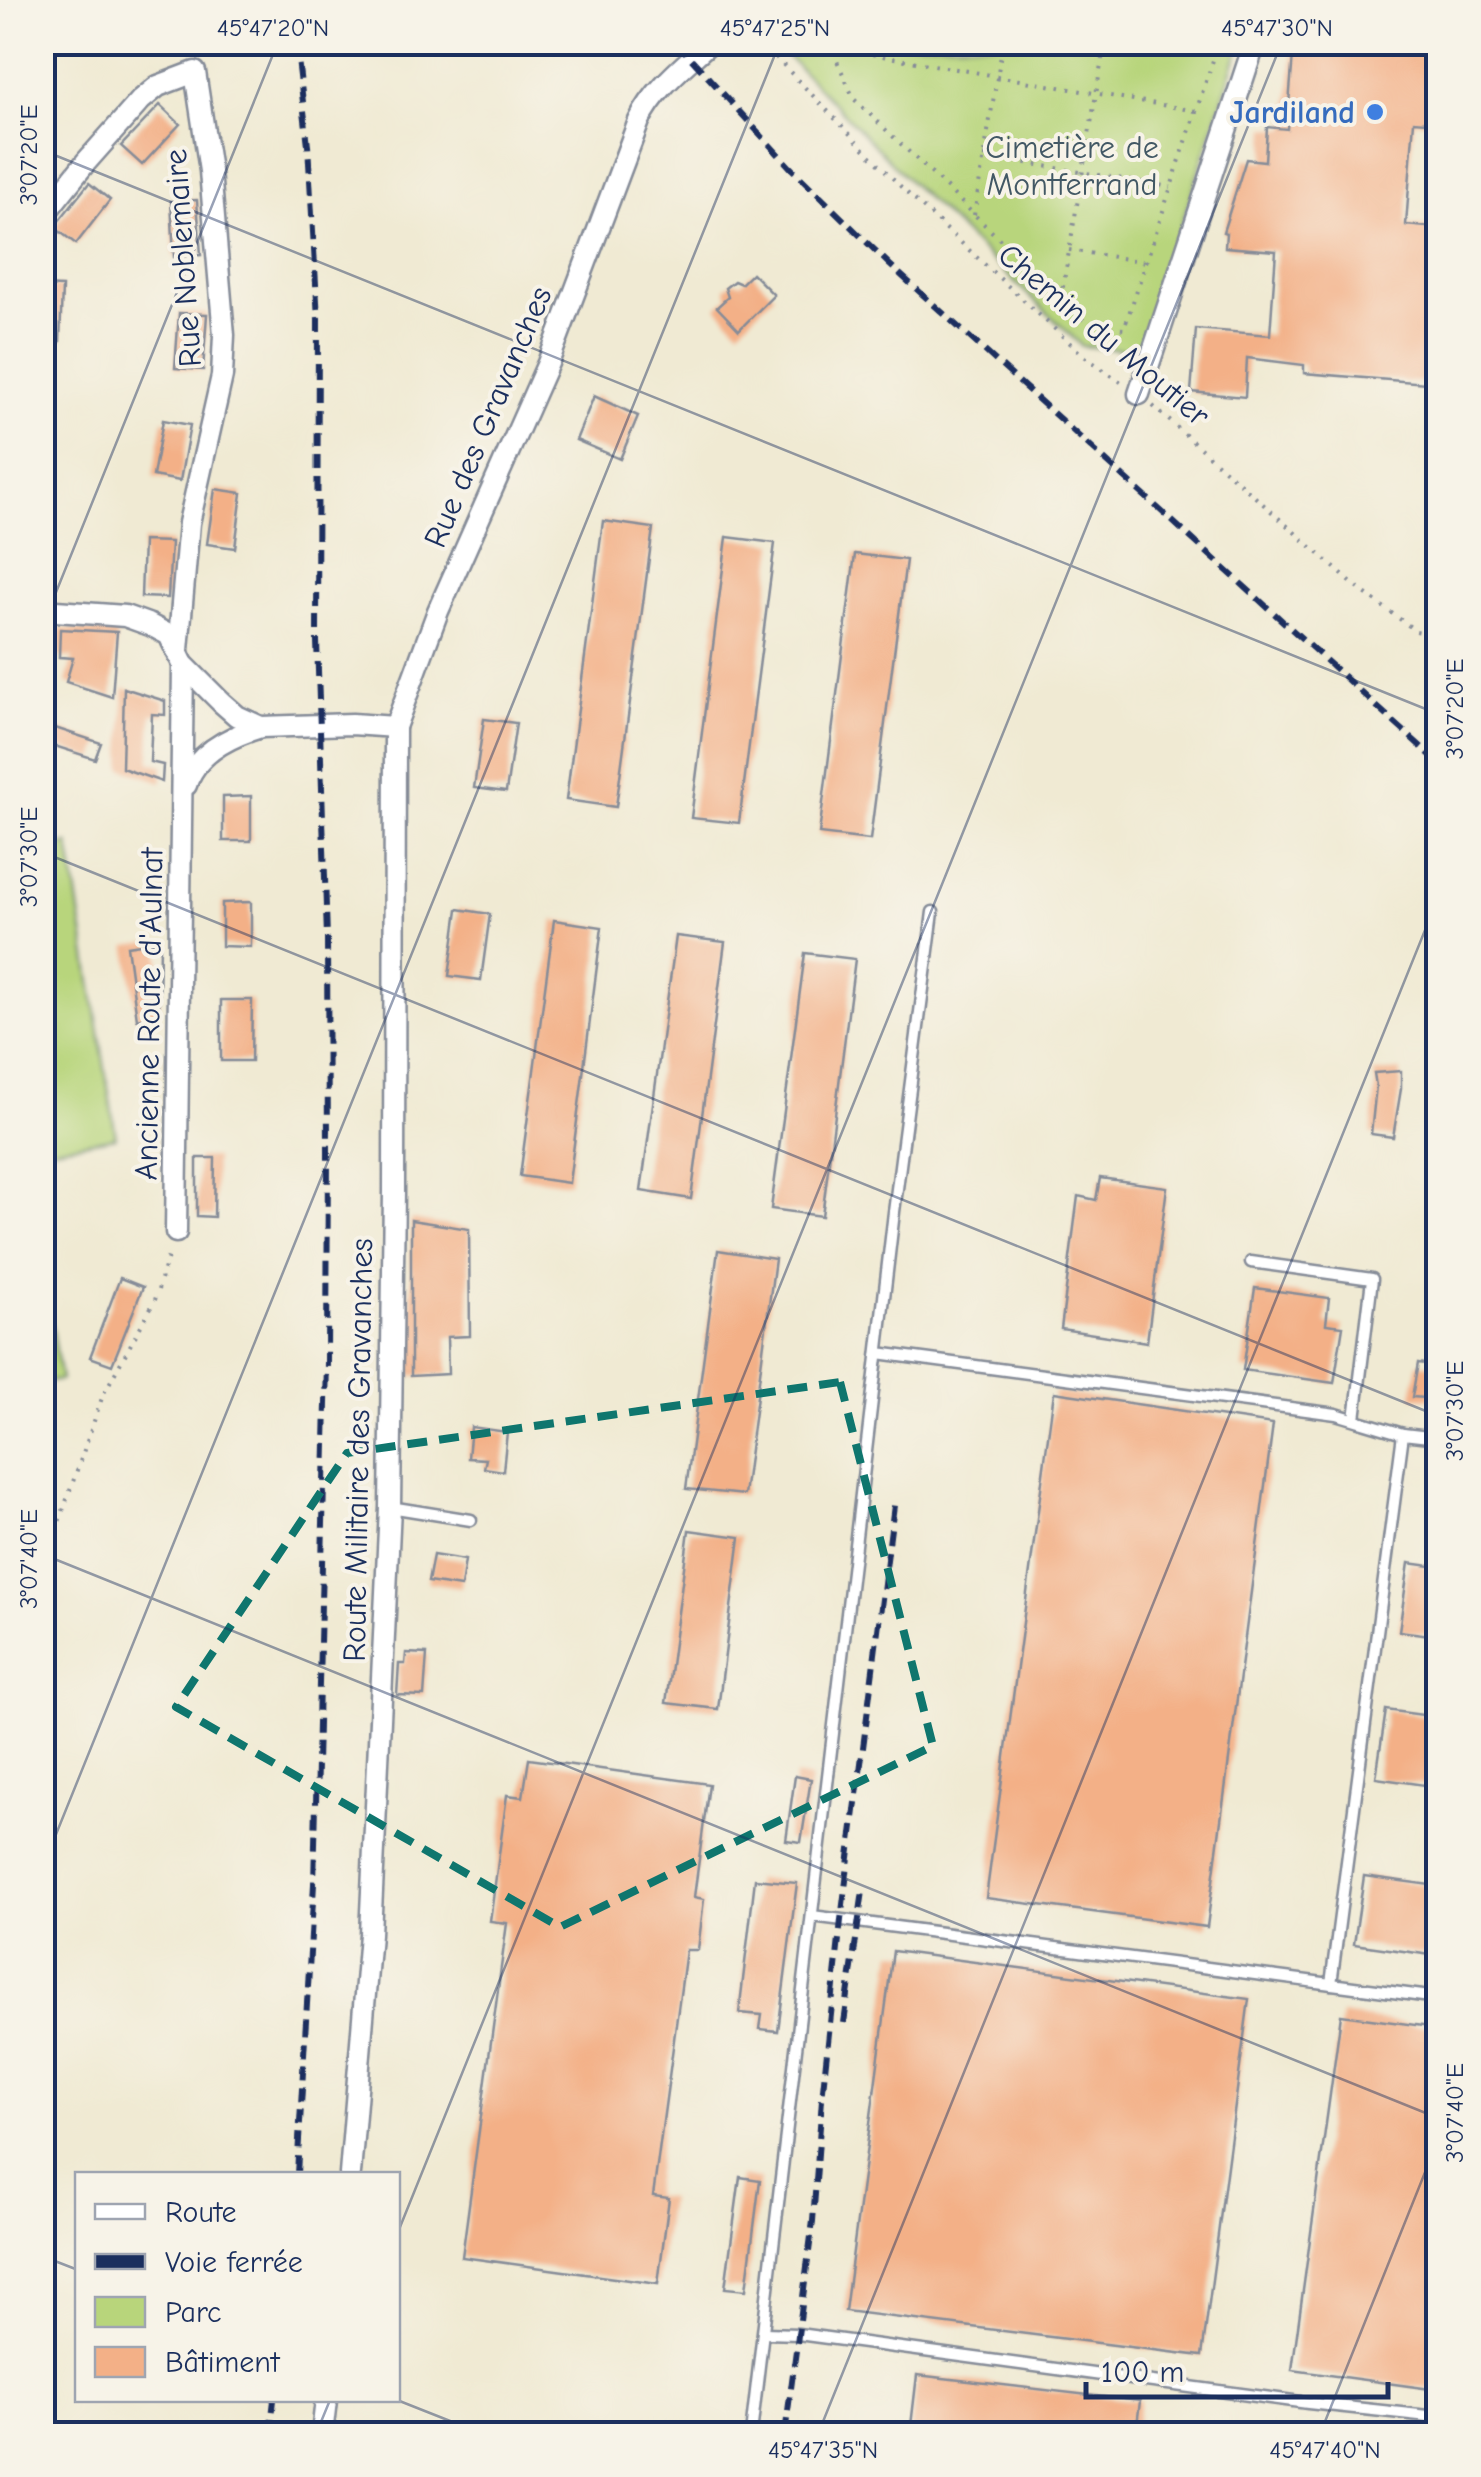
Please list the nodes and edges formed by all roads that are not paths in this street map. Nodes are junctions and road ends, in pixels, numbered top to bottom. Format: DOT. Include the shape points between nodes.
graph roads {
  1 [pos="710,42"];
  2 [pos="1255,42"];
  3 [pos="42,217"];
  4 [pos="1139,394"];
  5 [pos="42,610"];
  6 [pos="180,657"];
  7 [pos="394,726"];
  8 [pos="270,728"];
  9 [pos="182,797"];
  10 [pos="933,912"];
  11 [pos="176,1232"];
  12 [pos="1251,1262"];
  13 [pos="878,1352"];
  14 [pos="1355,1419"];
  15 [pos="1402,1434"];
  16 [pos="1438,1438"];
  17 [pos="390,1508"];
  18 [pos="471,1520"];
  19 [pos="812,1916"];
  20 [pos="1330,1984"];
  21 [pos="1438,1998"];
  22 [pos="350,2172"];
  23 [pos="764,2333"];
  24 [pos="326,2402"];
  25 [pos="1438,2418"];
  26 [pos="322,2434"];
  27 [pos="751,2434"];
  1 -- 7 [label="street, Rue des Gravanches" via="659,88 638,121 548,363"];
  2 -- 4 [label="street"];
  3 -- 6 [label="street, Rue Noblemaire" via="141,100 194,72 224,335 222,376 188,523"];
  5 -- 6 [label="street" via="125,616 169,636"];
  6 -- 8 [label="street" via="237,716"];
  6 -- 9 [label="street, Ancienne Route d'Aulnat"];
  7 -- 8 [label="street"];
  7 -- 17 [label="street, Route Militaire des Gravanches"];
  8 -- 9 [label="street, Ancienne Route d'Aulnat" via="243,733 200,759"];
  9 -- 11 [label="street, Ancienne Route d'Aulnat"];
  10 -- 13 [label="lane"];
  12 -- 14 [label="lane" via="1372,1278"];
  13 -- 14 [label="lane"];
  13 -- 19 [label="lane"];
  14 -- 15 [label="lane"];
  15 -- 16 [label="lane"];
  15 -- 20 [label="lane"];
  17 -- 18 [label="lane"];
  17 -- 22 [label="street, Route Militaire des Gravanches" via="370,1934"];
  19 -- 20 [label="lane"];
  19 -- 23 [label="lane"];
  20 -- 21 [label="lane"];
  23 -- 25 [label="lane"];
  23 -- 27 [label="lane"];
  24 -- 26 [label="street"];
}
